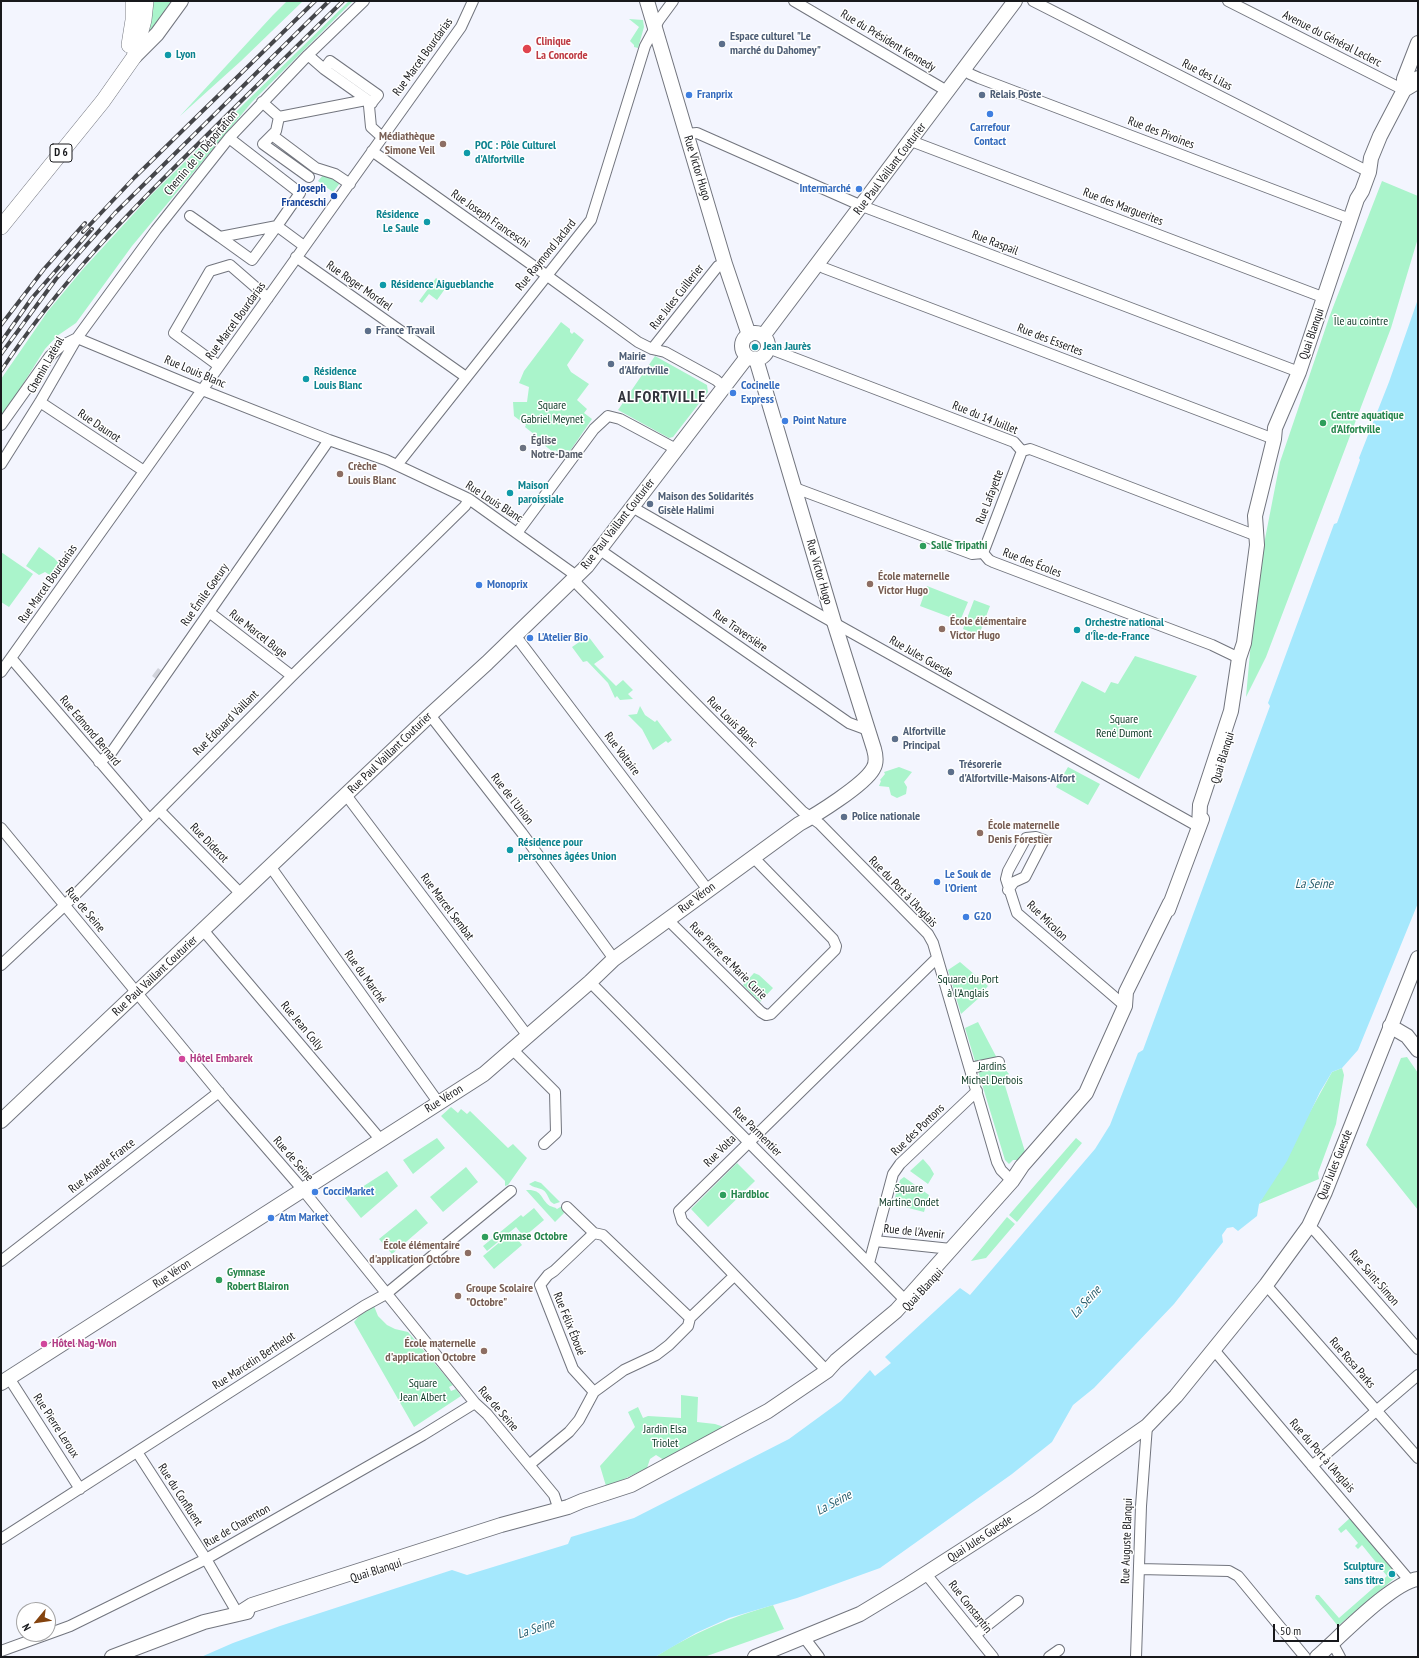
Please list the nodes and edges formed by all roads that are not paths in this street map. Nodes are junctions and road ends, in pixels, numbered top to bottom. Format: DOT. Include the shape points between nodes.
graph roads {
  1 [pos="133,1"];
  2 [pos="146,1"];
  3 [pos="181,1"];
  4 [pos="364,1"];
  5 [pos="473,1"];
  6 [pos="647,1"];
  7 [pos="673,1"];
  8 [pos="794,1"];
  9 [pos="1015,1"];
  10 [pos="1033,1"];
  11 [pos="1228,1"];
  12 [pos="806,4"];
  13 [pos="654,29"];
  14 [pos="1418,43"];
  15 [pos="308,55"];
  16 [pos="134,57"];
  17 [pos="965,69"];
  18 [pos="119,77"];
  19 [pos="1418,78"];
  20 [pos="1404,90"];
  21 [pos="947,91"];
  22 [pos="262,102"];
  23 [pos="369,102"];
  24 [pos="279,117"];
  25 [pos="686,134"];
  26 [pos="272,135"];
  27 [pos="382,137"];
  28 [pos="229,138"];
  29 [pos="912,141"];
  30 [pos="372,151"];
  31 [pos="1369,172"];
  32 [pos="309,177"];
  33 [pos="350,184"];
  34 [pos="1362,191"];
  35 [pos="862,206"];
  36 [pos="190,216"];
  37 [pos="1350,219"];
  38 [pos="277,226"];
  39 [pos="1,227"];
  40 [pos="220,237"];
  41 [pos="304,246"];
  42 [pos="296,257"];
  43 [pos="725,264"];
  44 [pos="818,264"];
  45 [pos="546,275"];
  46 [pos="1327,292"];
  47 [pos="268,298"];
  48 [pos="749,335"];
  49 [pos="77,338"];
  50 [pos="765,342"];
  51 [pos="652,350"];
  52 [pos="752,358"];
  53 [pos="219,366"];
  54 [pos="466,377"];
  55 [pos="1297,377"];
  56 [pos="724,387"];
  57 [pos="202,390"];
  58 [pos="40,402"];
  59 [pos="1,425"];
  60 [pos="1274,439"];
  61 [pos="329,440"];
  62 [pos="676,450"];
  63 [pos="1022,451"];
  64 [pos="1,464"];
  65 [pos="397,465"];
  66 [pos="144,472"];
  67 [pos="795,488"];
  68 [pos="469,499"];
  69 [pos="632,507"];
  70 [pos="517,532"];
  71 [pos="1257,536"];
  72 [pos="600,550"];
  73 [pos="983,553"];
  74 [pos="574,578"];
  75 [pos="209,612"];
  76 [pos="834,622"];
  77 [pos="515,635"];
  78 [pos="11,658"];
  79 [pos="1239,658"];
  80 [pos="1,672"];
  81 [pos="292,676"];
  82 [pos="430,715"];
  83 [pos="868,730"];
  84 [pos="99,762"];
  85 [pos="862,781"];
  86 [pos="346,795"];
  87 [pos="159,810"];
  88 [pos="811,817"];
  89 [pos="149,819"];
  90 [pos="1199,827"];
  91 [pos="1,828"];
  92 [pos="753,857"];
  93 [pos="270,866"];
  94 [pos="708,890"];
  95 [pos="1008,890"];
  96 [pos="241,894"];
  97 [pos="64,906"];
  98 [pos="668,920"];
  99 [pos="203,930"];
  100 [pos="937,958"];
  101 [pos="1418,958"];
  102 [pos="614,959"];
  103 [pos="1,965"];
  104 [pos="590,982"];
  105 [pos="137,992"];
  106 [pos="1125,1006"];
  107 [pos="1390,1026"];
  108 [pos="528,1035"];
  109 [pos="512,1049"];
  110 [pos="1418,1050"];
  111 [pos="999,1062"];
  112 [pos="970,1068"];
  113 [pos="977,1091"];
  114 [pos="219,1092"];
  115 [pos="438,1102"];
  116 [pos="1,1121"];
  117 [pos="380,1139"];
  118 [pos="748,1142"];
  119 [pos="544,1144"];
  120 [pos="1012,1181"];
  121 [pos="303,1190"];
  122 [pos="511,1191"];
  123 [pos="1002,1192"];
  124 [pos="568,1207"];
  125 [pos="1309,1226"];
  126 [pos="594,1233"];
  127 [pos="875,1241"];
  128 [pos="950,1249"];
  129 [pos="1,1261"];
  130 [pos="868,1263"];
  131 [pos="734,1276"];
  132 [pos="1266,1285"];
  133 [pos="386,1294"];
  134 [pos="906,1301"];
  135 [pos="690,1318"];
  136 [pos="1418,1349"];
  137 [pos="1214,1350"];
  138 [pos="827,1371"];
  139 [pos="1418,1374"];
  140 [pos="5,1380"];
  141 [pos="594,1392"];
  142 [pos="475,1403"];
  143 [pos="1377,1411"];
  144 [pos="1147,1426"];
  145 [pos="137,1452"];
  146 [pos="1418,1458"];
  147 [pos="530,1465"];
  148 [pos="1312,1466"];
  149 [pos="80,1488"];
  150 [pos="564,1509"];
  151 [pos="1,1539"];
  152 [pos="206,1559"];
  153 [pos="1139,1569"];
  154 [pos="926,1574"];
  155 [pos="1414,1580"];
  156 [pos="1018,1601"];
  157 [pos="238,1614"];
  158 [pos="212,1622"];
  159 [pos="975,1635"];
  160 [pos="804,1636"];
  161 [pos="1333,1644"];
  162 [pos="1058,1650"];
  163 [pos="1,1651"];
  164 [pos="112,1657"];
  165 [pos="128,1657"];
  166 [pos="755,1657"];
  167 [pos="819,1657"];
  168 [pos="993,1657"];
  169 [pos="1049,1657"];
  170 [pos="1136,1657"];
  171 [pos="1306,1657"];
  172 [pos="1317,1657"];
  173 [pos="1340,1657"];
  1 -- 18 [label="main road, D 6" via="129,44"];
  2 -- 16 [label="main road, D 6" via="144,20"];
  3 -- 16 [label="main road" via="157,34"];
  4 -- 15 [label="street, Chemin de la Déportation"];
  5 -- 27 [label="street, Rue Marcel Bourdarias" via="465,21"];
  6 -- 13 [label="main road, Rue Victor Hugo"];
  7 -- 13 [label="street, Rue Raymond Jaclard"];
  8 -- 12 [label="street, Rue du Président Kennedy"];
  9 -- 17 [label="main road, Rue Paul Vaillant Couturier"];
  10 -- 31 [label="street, Rue des Lilas"];
  11 -- 20 [label="street, Avenue du Général Leclerc"];
  12 -- 21 [label="street, Rue du Président Kennedy"];
  13 -- 25 [label="main road, Rue Victor Hugo"];
  13 -- 45 [label="street, Rue Raymond Jaclard" via="645,46 591,220"];
  14 -- 20 [label="main road, Quai Blanqui" via="1404,79"];
  15 -- 22 [label="street, Chemin de la Déportation"];
  15 -- 23 [label="street" via="324,69 330,61 378,95"];
  16 -- 18 [label="main road, D 6"];
  17 -- 21 [label="main road, Rue Paul Vaillant Couturier"];
  17 -- 37 [label="street, Rue des Pivoines" via="975,76"];
  18 -- 39 [label="main road, D 6" via="103,101"];
  19 -- 20 [label="main road, Quai Blanqui"];
  20 -- 31 [label="main road, Quai Blanqui" via="1393,113 1394,122 1378,160"];
  21 -- 29 [label="main road, Rue Paul Vaillant Couturier"];
  22 -- 24 [label="street"];
  22 -- 28 [label="street, Chemin de la Déportation"];
  23 -- 24 [label="street"];
  23 -- 27 [label="street" via="371,127"];
  24 -- 26 [label="street" via="276,131"];
  25 -- 35 [label="street, Rue Raspail" via="697,133"];
  25 -- 43 [label="main road, Rue Victor Hugo"];
  26 -- 32 [label="street" via="263,144"];
  26 -- 33 [label="street" via="316,168 335,174"];
  27 -- 30 [label="street, Rue Marcel Bourdarias"];
  28 -- 38 [label="street" via="300,193"];
  28 -- 49 [label="street, Chemin de la Déportation" via="156,230"];
  29 -- 35 [label="main road, Rue Paul Vaillant Couturier"];
  29 -- 46 [label="street, Rue des Marguerites"];
  30 -- 33 [label="street, Rue Marcel Bourdarias"];
  30 -- 45 [label="street, Rue Joseph Franceschi"];
  31 -- 34 [label="main road, Quai Blanqui"];
  33 -- 41 [label="street, Rue Marcel Bourdarias"];
  34 -- 37 [label="main road, Quai Blanqui"];
  34 -- 46 [label="main road, Quai Blanqui" via="1361,207 1334,280"];
  35 -- 44 [label="main road, Rue Paul Vaillant Couturier"];
  35 -- 55 [label="street, Rue Raspail"];
  36 -- 40 [label="street"];
  37 -- 46 [label="main road, Quai Blanqui" via="1329,278"];
  38 -- 40 [label="street"];
  38 -- 40 [label="street" via="252,260"];
  38 -- 41 [label="street"];
  41 -- 42 [label="street, Rue Marcel Bourdarias"];
  42 -- 47 [label="street, Rue Marcel Bourdarias"];
  42 -- 54 [label="street, Rue Roger Mordrel"];
  43 -- 48 [label="main road, Rue Victor Hugo"];
  43 -- 51 [label="street, Rue Jules Cuillerier" via="718,266"];
  44 -- 50 [label="main road, Rue Paul Vaillant Couturier"];
  44 -- 60 [label="street, Rue des Essertes"];
  45 -- 51 [label="street, Rue Joseph Franceschi"];
  45 -- 54 [label="street, Rue Raymond Jaclard"];
  46 -- 55 [label="main road, Quai Blanqui"];
  47 -- 53 [label="street, Rue Marcel Bourdarias"];
  47 -- 53 [label="street" via="230,265 210,271 174,333"];
  48 -- 50 [label="main road" via="754,333"];
  48 -- 52 [label="main road" via="742,344 743,351"];
  49 -- 57 [label="street, Rue Louis Blanc"];
  49 -- 58 [label="street, Chemin Latéral"];
  49 -- 59 [label="street, Chemin Latéral" via="61,346 50,356"];
  50 -- 52 [label="main road" via="764,355"];
  50 -- 63 [label="street, Rue du 14 Juillet" via="1014,442"];
  51 -- 56 [label="street, Rue Joseph Franceschi" via="665,352"];
  52 -- 56 [label="main road, Rue Paul Vaillant Couturier"];
  52 -- 67 [label="main road, Rue Victor Hugo"];
  53 -- 57 [label="street, Rue Marcel Bourdarias"];
  54 -- 65 [label="street, Rue Raymond Jaclard"];
  55 -- 60 [label="main road, Quai Blanqui" via="1281,430"];
  56 -- 62 [label="main road, Rue Paul Vaillant Couturier"];
  57 -- 61 [label="street, Rue Louis Blanc"];
  57 -- 66 [label="street, Rue Marcel Bourdarias"];
  58 -- 64 [label="street, Chemin Latéral"];
  58 -- 66 [label="street, Rue Daunot"];
  60 -- 71 [label="main road, Quai Blanqui" via="1255,516"];
  61 -- 65 [label="street, Rue Louis Blanc"];
  61 -- 75 [label="street, Rue Émile Goeury"];
  62 -- 69 [label="main road, Rue Paul Vaillant Couturier"];
  62 -- 70 [label="street" via="620,419 608,416 594,429"];
  63 -- 71 [label="street, Rue du 14 Juillet" via="1030,449"];
  63 -- 73 [label="street, Rue Lafayette"];
  65 -- 68 [label="street, Rue Louis Blanc"];
  66 -- 78 [label="street, Rue Marcel Bourdarias"];
  67 -- 73 [label="street, Rue des Écoles" via="972,554"];
  67 -- 76 [label="main road, Rue Victor Hugo"];
  68 -- 70 [label="street, Rue Louis Blanc"];
  68 -- 81 [label="street, Rue Édouard Vaillant" via="465,506"];
  69 -- 72 [label="main road, Rue Paul Vaillant Couturier"];
  69 -- 76 [label="street, Rue Jules Guesde"];
  70 -- 74 [label="street, Rue Louis Blanc" via="571,572"];
  71 -- 79 [label="main road, Quai Blanqui" via="1244,643"];
  72 -- 74 [label="main road, Rue Paul Vaillant Couturier"];
  72 -- 83 [label="street, Rue Traversière" via="849,723"];
  73 -- 79 [label="street, Rue des Écoles" via="993,562 1212,645"];
  74 -- 77 [label="main road, Rue Paul Vaillant Couturier"];
  74 -- 88 [label="street, Rue Louis Blanc" via="666,675"];
  75 -- 81 [label="street, Rue Marcel Buge"];
  75 -- 84 [label="street, Rue Émile Goeury" via="111,753"];
  76 -- 83 [label="main road, Rue Victor Hugo"];
  76 -- 90 [label="street, Rue Jules Guesde"];
  77 -- 82 [label="main road, Rue Paul Vaillant Couturier"];
  77 -- 94 [label="street, Rue Voltaire"];
  78 -- 80 [label="street, Rue Marcel Bourdarias"];
  78 -- 84 [label="street, Rue Edmond Bernard"];
  79 -- 90 [label="main road, Quai Blanqui" via="1231,711 1200,805"];
  81 -- 87 [label="street, Rue Édouard Vaillant"];
  82 -- 86 [label="main road, Rue Paul Vaillant Couturier"];
  82 -- 102 [label="street, Rue de l'Union" via="522,833"];
  83 -- 85 [label="main road, Rue Victor Hugo" via="876,763"];
  84 -- 89 [label="street, Rue Edmond Bernard"];
  85 -- 88 [label="main road, Rue Véron"];
  86 -- 93 [label="main road, Rue Paul Vaillant Couturier"];
  86 -- 108 [label="street, Rue Marcel Sembat"];
  87 -- 89 [label="street, Rue Édouard Vaillant"];
  87 -- 96 [label="street, Rue Diderot"];
  88 -- 92 [label="main road, Rue Véron"];
  88 -- 100 [label="street, Rue du Port à l'Anglais" via="928,934"];
  89 -- 97 [label="street, Rue Édouard Vaillant"];
  90 -- 106 [label="main road, Quai Blanqui" via="1170,903 1167,918 1134,997"];
  91 -- 97 [label="street, Rue de Seine"];
  92 -- 94 [label="main road, Rue Véron"];
  92 -- 98 [label="street, Rue Pierre et Marie Curie" via="830,936 836,946 835,950 771,1014 761,1012"];
  93 -- 96 [label="main road, Rue Paul Vaillant Couturier"];
  93 -- 115 [label="street, Rue du Marché"];
  94 -- 98 [label="main road, Rue Véron"];
  95 -- 95 [label="street" via="1014,882 1025,877 1044,840 1036,837 1026,838 1008,871"];
  95 -- 106 [label="street, Rue Micolon" via="1017,913"];
  96 -- 99 [label="main road, Rue Paul Vaillant Couturier"];
  97 -- 103 [label="street, Rue Édouard Vaillant"];
  97 -- 105 [label="street, Rue de Seine"];
  98 -- 102 [label="main road, Rue Véron"];
  99 -- 105 [label="main road, Rue Paul Vaillant Couturier"];
  99 -- 117 [label="street, Rue Jean Colly"];
  100 -- 112 [label="street, Rue du Port à l'Anglais"];
  100 -- 118 [label="street, Rue Volta"];
  101 -- 107 [label="main road, Quai Jules Guesde"];
  102 -- 104 [label="main road, Rue Véron"];
  104 -- 108 [label="main road, Rue Véron"];
  104 -- 118 [label="street, Rue Parmentier"];
  105 -- 114 [label="street, Rue de Seine"];
  105 -- 116 [label="main road, Rue Paul Vaillant Couturier"];
  106 -- 120 [label="main road, Quai Blanqui" via="1086,1093 1022,1166"];
  107 -- 110 [label="main road" via="1407,1036"];
  107 -- 125 [label="main road, Quai Jules Guesde" via="1325,1192"];
  108 -- 109 [label="main road, Rue Véron"];
  109 -- 115 [label="main road, Rue Véron" via="484,1074"];
  109 -- 119 [label="street" via="555,1092 556,1133"];
  111 -- 112 [label="street"];
  112 -- 113 [label="street, Rue du Port à l'Anglais"];
  113 -- 120 [label="street, Rue du Port à l'Anglais" via="1001,1170"];
  113 -- 127 [label="street, Rue des Pontons" via="900,1164 893,1174"];
  114 -- 121 [label="street, Rue de Seine"];
  114 -- 129 [label="street, Rue Anatole France"];
  115 -- 117 [label="main road, Rue Véron"];
  117 -- 121 [label="main road, Rue Véron"];
  118 -- 130 [label="street, Rue Parmentier"];
  118 -- 131 [label="street, Rue Volta" via="680,1211 682,1221"];
  120 -- 123 [label="main road, Quai Blanqui"];
  121 -- 133 [label="street, Rue de Seine"];
  121 -- 140 [label="main road, Rue Véron"];
  122 -- 133 [label="street, Rue Marcelin Berthelot"];
  123 -- 128 [label="main road, Quai Blanqui"];
  123 -- 138 [label="main road, Quai Blanqui" via="975,1233 910,1305 840,1367"];
  124 -- 126 [label="street"];
  125 -- 132 [label="main road, Quai Jules Guesde"];
  125 -- 136 [label="street, Rue Saint-Simon"];
  126 -- 135 [label="street" via="603,1235"];
  126 -- 141 [label="street, Rue Félix Éboué" via="540,1284 573,1369"];
  127 -- 128 [label="street, Rue de l'Avenir"];
  127 -- 130 [label="street, Rue des Pontons"];
  128 -- 134 [label="main road, Quai Blanqui"];
  130 -- 134 [label="street, Rue Parmentier"];
  131 -- 135 [label="street"];
  131 -- 138 [label="street, Rue Volta"];
  132 -- 137 [label="main road, Quai Jules Guesde"];
  132 -- 143 [label="street, Rue Rosa Parks"];
  133 -- 142 [label="street, Rue de Seine"];
  133 -- 145 [label="street, Rue Marcelin Berthelot"];
  134 -- 138 [label="main road, Quai Blanqui"];
  135 -- 141 [label="street" via="688,1326 669,1345 656,1355 624,1370"];
  137 -- 144 [label="main road, Quai Jules Guesde"];
  137 -- 148 [label="street, Rue du Port à l'Anglais"];
  138 -- 150 [label="main road, Quai Blanqui" via="789,1399 776,1414 634,1490 582,1507"];
  139 -- 143 [label="street"];
  140 -- 149 [label="street, Rue Pierre Leroux"];
  141 -- 147 [label="street" via="579,1420 569,1432"];
  142 -- 147 [label="street, Rue de Seine"];
  142 -- 152 [label="street, Rue de Charenton" via="424,1435"];
  143 -- 146 [label="street, Rue Rosa Parks"];
  143 -- 148 [label="street"];
  144 -- 153 [label="street, Rue Auguste Blanqui"];
  144 -- 154 [label="main road, Quai Jules Guesde" via="1036,1503"];
  145 -- 149 [label="street, Rue Marcelin Berthelot"];
  145 -- 152 [label="street, Rue du Confluent"];
  147 -- 150 [label="street, Rue de Seine"];
  148 -- 155 [label="street, Rue du Port à l'Anglais"];
  149 -- 151 [label="street, Rue Marcelin Berthelot"];
  150 -- 157 [label="main road, Quai Blanqui" via="512,1524 486,1536 255,1612"];
  152 -- 157 [label="street, Rue du Confluent"];
  152 -- 163 [label="street, Rue de Charenton" via="70,1626"];
  153 -- 170 [label="street, Rue Auguste Blanqui"];
  153 -- 171 [label="street" via="1229,1571 1238,1576"];
  154 -- 159 [label="street, Rue Constantin"];
  154 -- 160 [label="main road, Quai Jules Guesde" via="860,1614"];
  155 -- 161 [label="main road" via="1386,1596"];
  156 -- 159 [label="street"];
  157 -- 158 [label="main road, Quai Blanqui"];
  158 -- 164 [label="main road, Quai Blanqui" via="204,1622"];
  158 -- 165 [label="main road, Quai Blanqui" via="201,1630"];
  159 -- 168 [label="street, Rue Constantin"];
  160 -- 166 [label="main road, Quai Jules Guesde"];
  160 -- 167 [label="street"];
  161 -- 172 [label="main road"];
  161 -- 173 [label="street"];
  162 -- 169 [label="street"];
}
